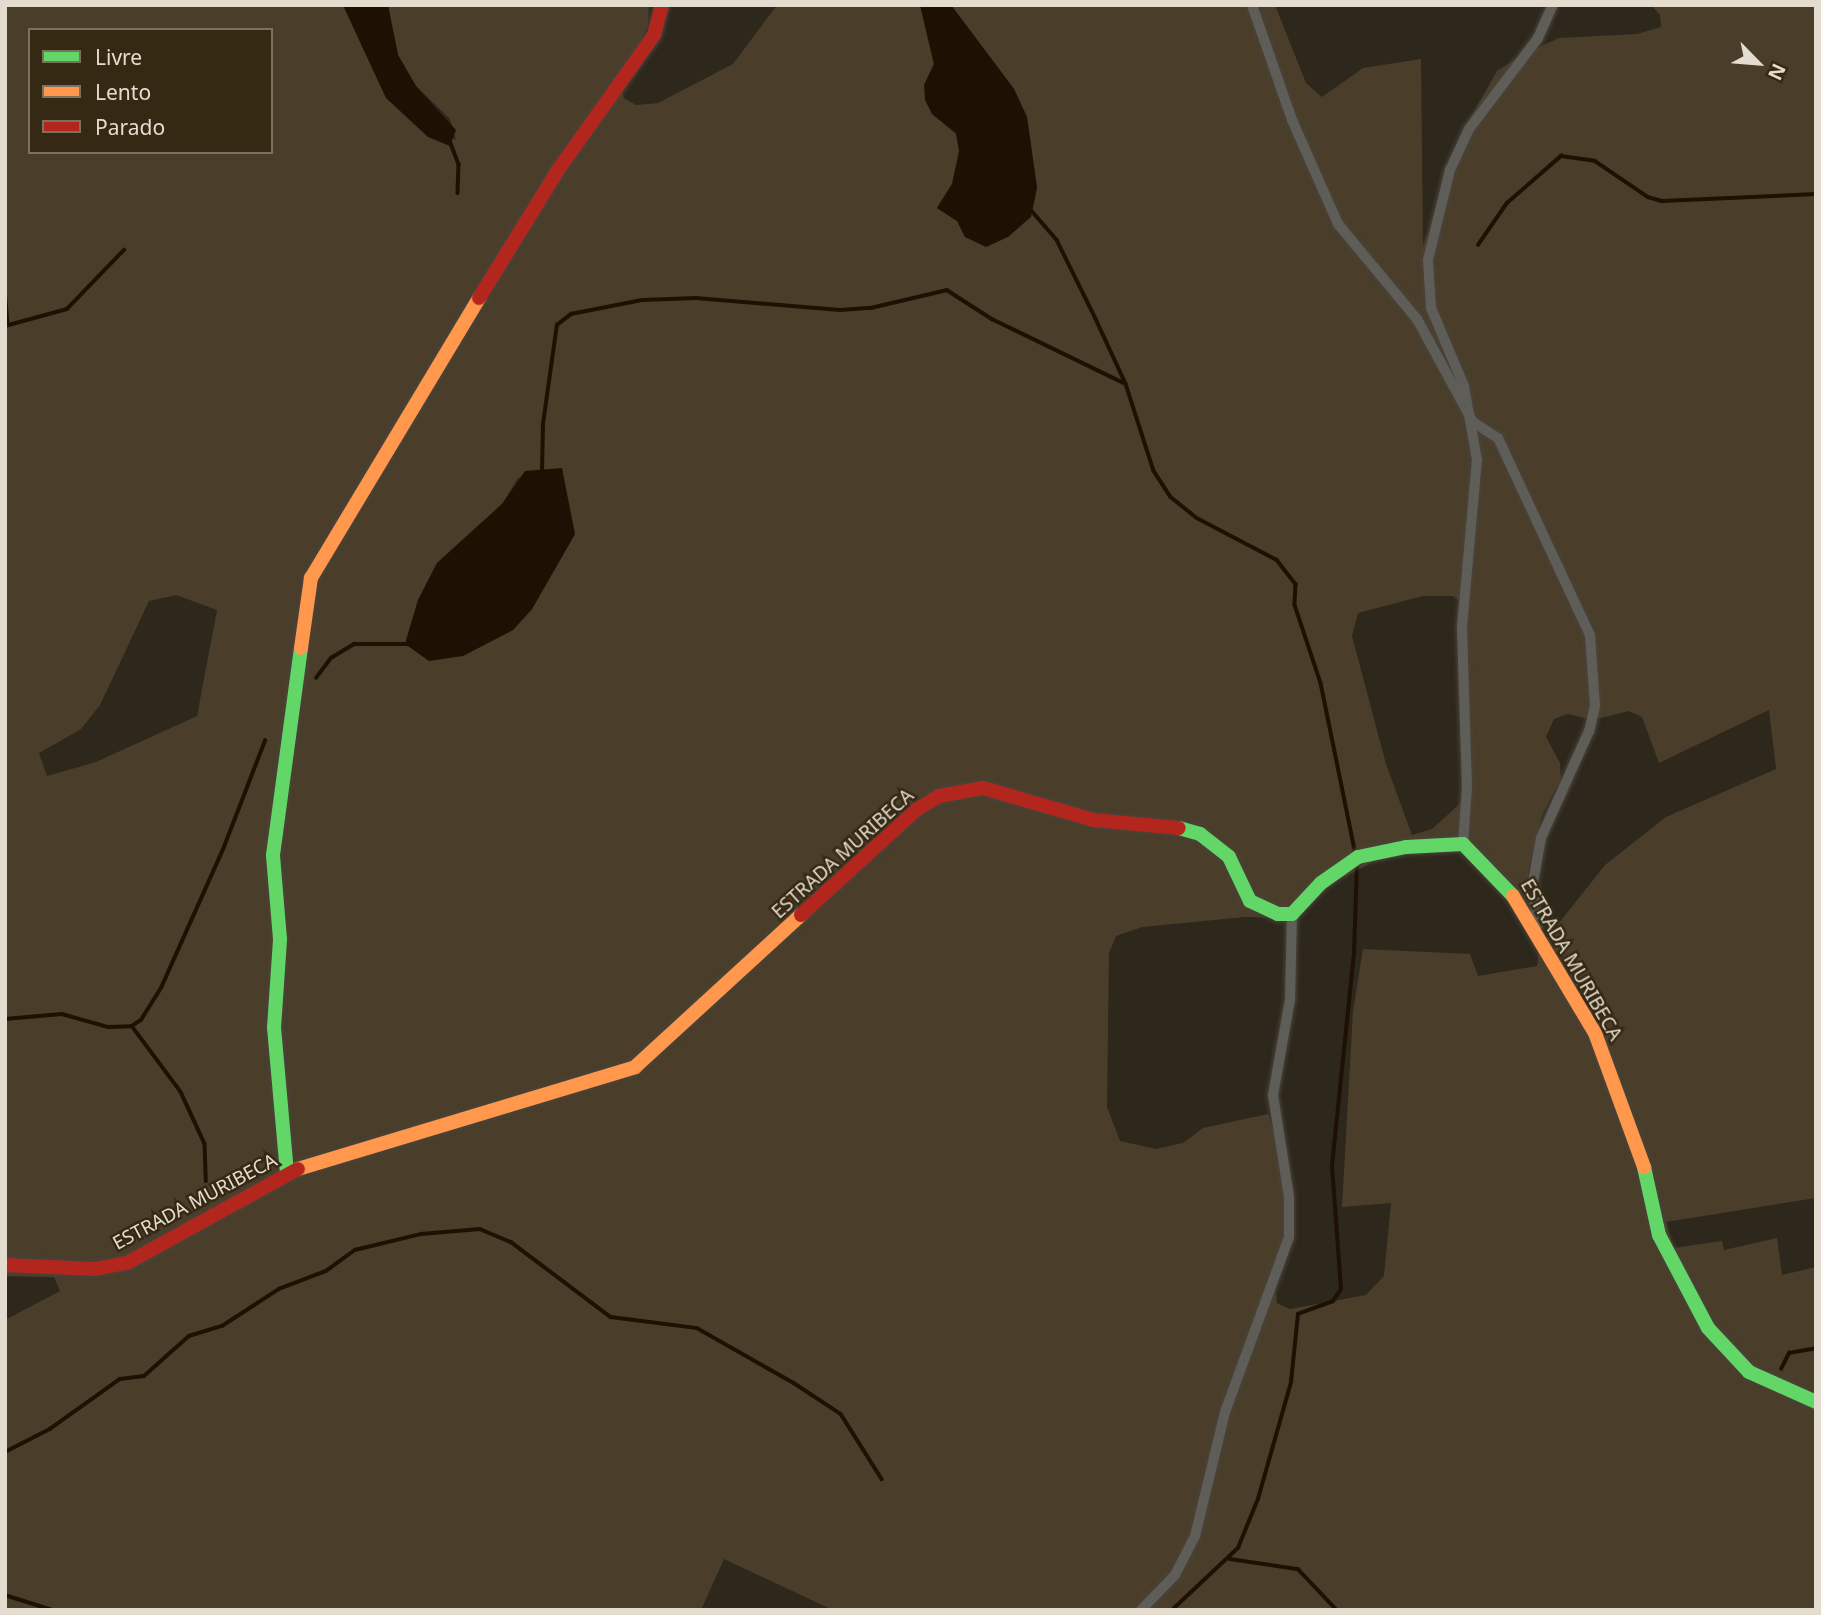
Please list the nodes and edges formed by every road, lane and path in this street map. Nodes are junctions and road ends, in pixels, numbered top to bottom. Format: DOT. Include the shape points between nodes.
graph roads {
  1 [pos="663,5"];
  2 [pos="1252,5"];
  3 [pos="1553,5"];
  4 [pos="1473,422"];
  5 [pos="1463,844"];
  6 [pos="1292,914"];
  7 [pos="1539,937"];
  8 [pos="287,1174"];
  9 [pos="5,1265"];
  10 [pos="1816,1402"];
  11 [pos="1141,1610"];
  1 -- 8 [label="street" via="654,35 558,170 374,467 311,578 273,855 280,939 274,1028"];
  2 -- 4 [label="street" via="1292,120 1338,224 1418,319"];
  3 -- 4 [label="street" via="1538,38 1469,129 1450,170 1430,248 1431,308 1464,386"];
  4 -- 5 [label="street" via="1478,491 1462,627 1467,773"];
  4 -- 7 [label="street" via="1498,438 1593,650 1595,706 1589,731 1552,808 1536,857 1533,882"];
  5 -- 6 [label="street" via="1406,847 1358,857 1321,883"];
  5 -- 7 [label="street, ESTRADA MURIBECA" via="1508,888"];
  6 -- 8 [label="street, ESTRADA MURIBECA" via="1269,911 1250,901 1222,848 1187,829 1103,822 1004,792 964,789 939,796 894,828 635,1067"];
  6 -- 11 [label="street" via="1290,1000 1273,1095 1289,1197 1289,1237 1237,1374 1195,1536 1175,1575"];
  7 -- 10 [label="street, ESTRADA MURIBECA" via="1602,1048 1640,1150 1659,1235 1695,1308 1736,1362"];
  8 -- 9 [label="street, ESTRADA MURIBECA" via="127,1263 95,1269"];
}
